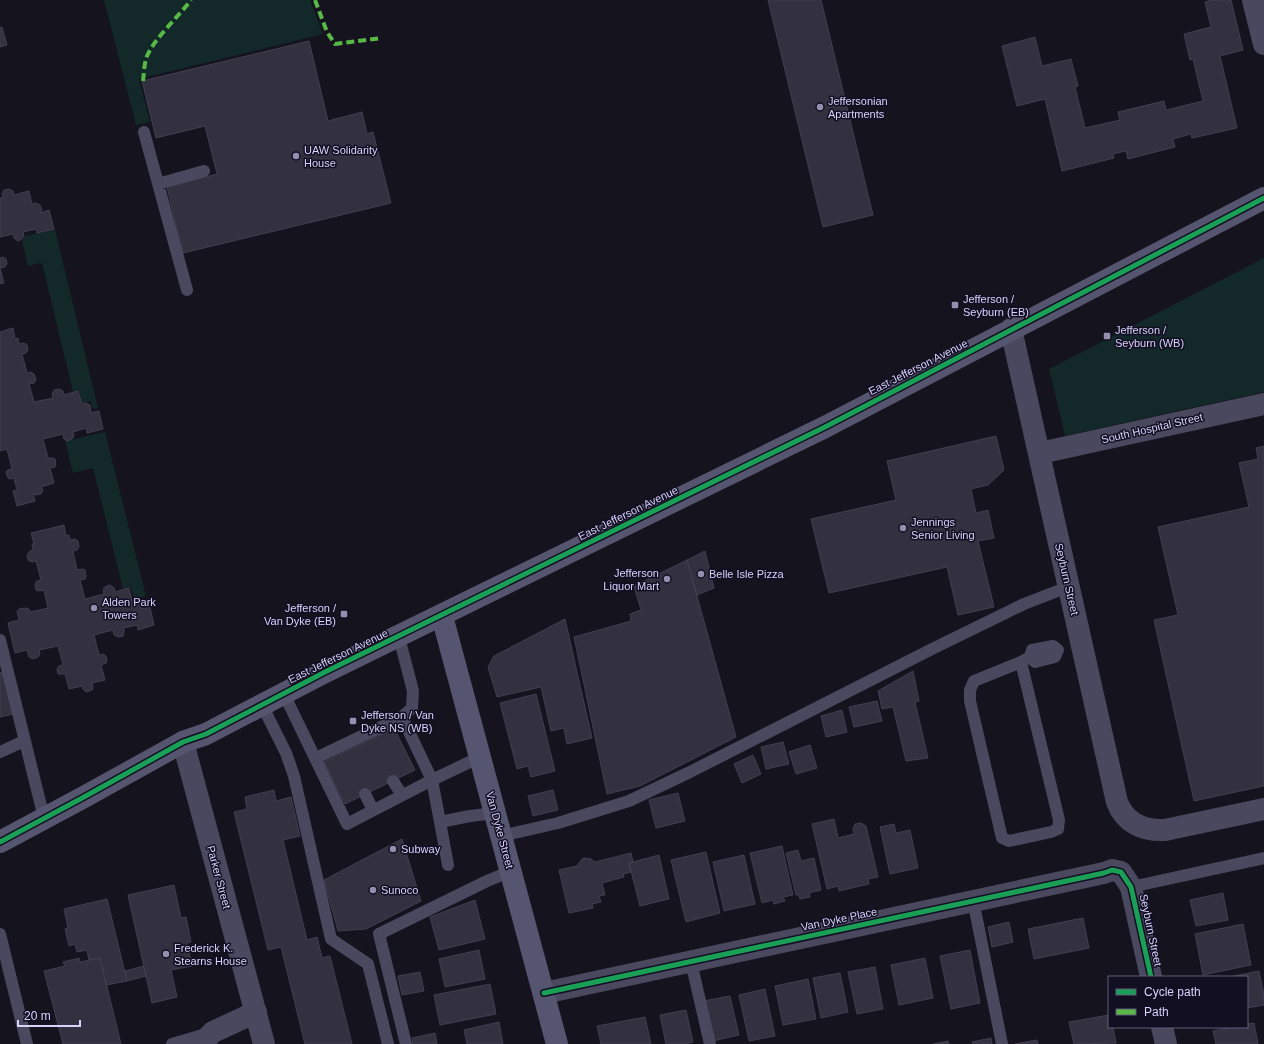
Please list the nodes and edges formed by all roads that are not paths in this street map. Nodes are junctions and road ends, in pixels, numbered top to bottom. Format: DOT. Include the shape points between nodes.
graph roads {
  1 [pos="1253,0"];
  2 [pos="1264,44"];
  3 [pos="144,132"];
  4 [pos="204,171"];
  5 [pos="158,184"];
  6 [pos="1264,198"];
  7 [pos="187,290"];
  8 [pos="1011,329"];
  9 [pos="1264,404"];
  10 [pos="1040,453"];
  11 [pos="1068,587"];
  12 [pos="442,616"];
  13 [pos="399,637"];
  14 [pos="0,640"];
  15 [pos="1081,643"];
  16 [pos="1026,659"];
  17 [pos="284,694"];
  18 [pos="262,705"];
  19 [pos="402,717"];
  20 [pos="24,741"];
  21 [pos="183,742"];
  22 [pos="0,752"];
  23 [pos="480,757"];
  24 [pos="316,758"];
  25 [pos="432,780"];
  26 [pos="394,781"];
  27 [pos="365,794"];
  28 [pos="402,795"];
  29 [pos="1264,808"];
  30 [pos="373,810"];
  31 [pos="495,813"];
  32 [pos="44,818"];
  33 [pos="440,822"];
  34 [pos="501,836"];
  35 [pos="0,842"];
  36 [pos="1264,858"];
  37 [pos="448,865"];
  38 [pos="511,871"];
  39 [pos="1131,887"];
  40 [pos="973,900"];
  41 [pos="0,934"];
  42 [pos="691,962"];
  43 [pos="1151,976"];
  44 [pos="544,993"];
  45 [pos="256,1012"];
  46 [pos="1162,1028"];
  47 [pos="207,1038"];
  48 [pos="27,1044"];
  49 [pos="172,1044"];
  50 [pos="264,1044"];
  51 [pos="388,1044"];
  52 [pos="406,1044"];
  53 [pos="556,1044"];
  54 [pos="710,1044"];
  55 [pos="1002,1044"];
  56 [pos="1166,1044"];
  1 -- 2 [label="street"];
  3 -- 5 [label="lane"];
  4 -- 5 [label="lane"];
  5 -- 7 [label="lane"];
  6 -- 8 [label="main road, East Jefferson Avenue"];
  8 -- 10 [label="street, Seyburn Street"];
  8 -- 12 [label="main road, East Jefferson Avenue" via="825,427"];
  9 -- 10 [label="street, South Hospital Street"];
  10 -- 11 [label="street, Seyburn Street"];
  11 -- 15 [label="street, Seyburn Street"];
  11 -- 34 [label="lane" via="1024,604 925,652 628,801 558,824"];
  12 -- 13 [label="main road, East Jefferson Avenue"];
  12 -- 23 [label="main road, Van Dyke Street"];
  13 -- 17 [label="main road, East Jefferson Avenue"];
  13 -- 19 [label="lane" via="413,691 412,708"];
  14 -- 20 [label="lane"];
  15 -- 16 [label="lane" via="1058,650 1055,657 1035,662"];
  15 -- 29 [label="street, Seyburn Street" via="1116,802 1126,818 1144,828 1165,830"];
  16 -- 16 [label="lane" via="974,681 970,690 970,701 1002,838 1009,841 1058,829"];
  17 -- 18 [label="main road, East Jefferson Avenue"];
  17 -- 24 [label="lane"];
  18 -- 21 [label="main road, East Jefferson Avenue" via="206,734"];
  18 -- 51 [label="lane" via="286,753 294,776 331,939 368,964"];
  19 -- 24 [label="lane" via="369,737"];
  19 -- 25 [label="lane"];
  20 -- 22 [label="lane"];
  20 -- 32 [label="lane"];
  21 -- 32 [label="main road, East Jefferson Avenue"];
  21 -- 45 [label="street, Parker Street"];
  23 -- 25 [label="lane"];
  23 -- 31 [label="main road, Van Dyke Street"];
  24 -- 30 [label="lane" via="347,824"];
  25 -- 28 [label="lane"];
  25 -- 33 [label="lane"];
  26 -- 28 [label="lane"];
  27 -- 30 [label="lane"];
  28 -- 30 [label="lane"];
  31 -- 33 [label="lane"];
  31 -- 34 [label="main road, Van Dyke Street"];
  32 -- 35 [label="main road, East Jefferson Avenue"];
  33 -- 37 [label="lane"];
  34 -- 38 [label="main road, Van Dyke Street"];
  36 -- 39 [label="lane"];
  38 -- 44 [label="main road, Van Dyke Street"];
  38 -- 52 [label="lane" via="379,934"];
  39 -- 40 [label="street, Van Dyke Place" via="1121,872 1112,870"];
  39 -- 43 [label="street, Seyburn Street"];
  40 -- 42 [label="street, Van Dyke Place"];
  40 -- 55 [label="lane"];
  41 -- 48 [label="lane"];
  42 -- 44 [label="street, Van Dyke Place"];
  42 -- 54 [label="lane"];
  44 -- 53 [label="main road, Van Dyke Street"];
  45 -- 47 [label="street"];
  45 -- 50 [label="street, Parker Street"];
  46 -- 56 [label="street"];
  47 -- 49 [label="lane"];
}
